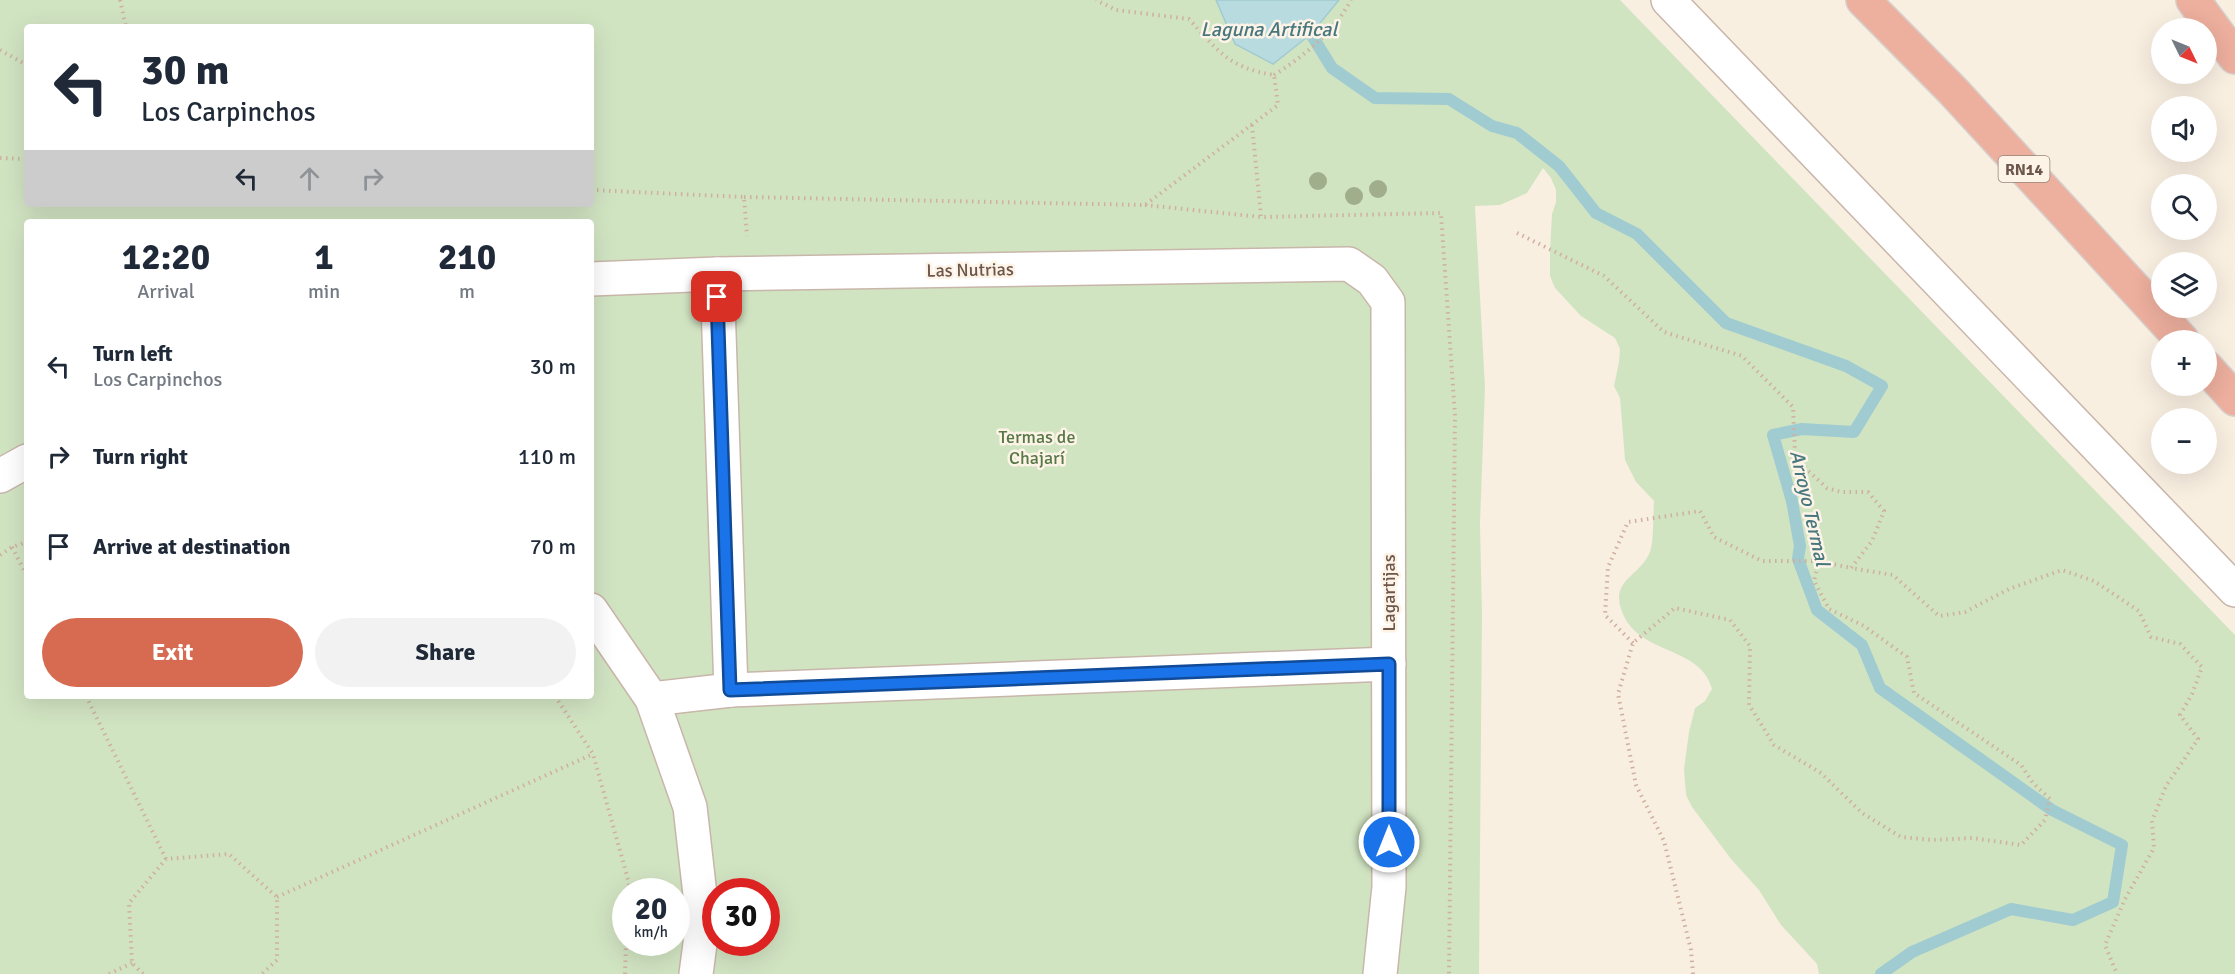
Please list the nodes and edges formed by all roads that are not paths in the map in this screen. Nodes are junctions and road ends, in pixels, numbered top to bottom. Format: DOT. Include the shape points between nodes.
graph roads {
  1 [pos="1668,0"];
  2 [pos="1863,0"];
  3 [pos="2193,0"];
  4 [pos="2235,57"];
  5 [pos="1350,264"];
  6 [pos="717,273"];
  7 [pos="594,279"];
  8 [pos="2173,330"];
  9 [pos="2217,379"];
  10 [pos="2235,399"];
  11 [pos="24,463"];
  12 [pos="0,476"];
  13 [pos="2235,590"];
  14 [pos="594,614"];
  15 [pos="1389,664"];
  16 [pos="730,690"];
  17 [pos="652,699"];
  18 [pos="696,974"];
  19 [pos="1380,974"];
  1 -- 13 [label="street"];
  2 -- 8 [label="highway, RN14" via="1953,91"];
  3 -- 4 [label="highway"];
  5 -- 6 [label="street, Las Nutrias"];
  5 -- 15 [label="street, Lagartijas" via="1372,280 1388,302"];
  6 -- 7 [label="street, Las Nutrias"];
  6 -- 16 [label="street"];
  9 -- 10 [label="highway"];
  11 -- 12 [label="street"];
  14 -- 17 [label="street"];
  15 -- 16 [label="street"];
  15 -- 19 [label="street, Lagartijas" via="1389,887"];
  16 -- 17 [label="street"];
  17 -- 18 [label="street" via="690,807 703,921"];
}
